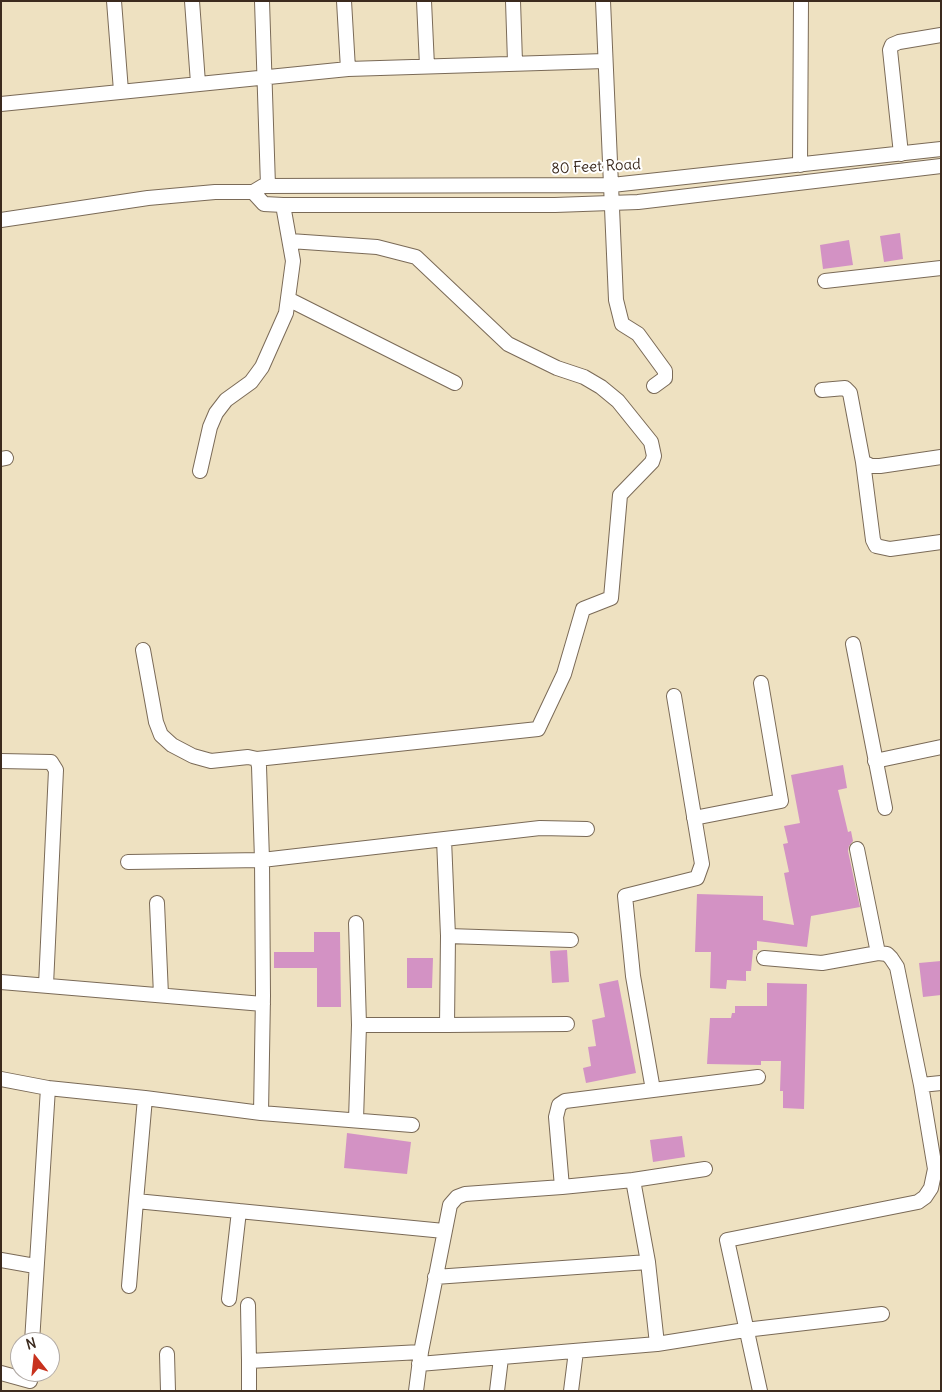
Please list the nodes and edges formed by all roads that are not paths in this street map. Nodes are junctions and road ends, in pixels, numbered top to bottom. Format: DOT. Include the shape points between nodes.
graph roads {
  1 [pos="114,1"];
  2 [pos="192,1"];
  3 [pos="262,1"];
  4 [pos="344,1"];
  5 [pos="424,1"];
  6 [pos="513,1"];
  7 [pos="603,1"];
  8 [pos="801,1"];
  9 [pos="941,35"];
  10 [pos="605,61"];
  11 [pos="515,62"];
  12 [pos="427,66"];
  13 [pos="348,69"];
  14 [pos="264,76"];
  15 [pos="198,83"];
  16 [pos="121,91"];
  17 [pos="1,104"];
  18 [pos="941,149"];
  19 [pos="901,154"];
  20 [pos="800,165"];
  21 [pos="941,166"];
  22 [pos="612,185"];
  23 [pos="268,186"];
  24 [pos="253,192"];
  25 [pos="612,203"];
  26 [pos="283,205"];
  27 [pos="1,220"];
  28 [pos="290,241"];
  29 [pos="941,268"];
  30 [pos="825,281"];
  31 [pos="288,299"];
  32 [pos="456,383"];
  33 [pos="654,386"];
  34 [pos="822,390"];
  35 [pos="941,458"];
  36 [pos="863,462"];
  37 [pos="200,471"];
  38 [pos="941,542"];
  39 [pos="852,644"];
  40 [pos="143,650"];
  41 [pos="761,683"];
  42 [pos="674,696"];
  43 [pos="941,747"];
  44 [pos="257,759"];
  45 [pos="1,760"];
  46 [pos="875,761"];
  47 [pos="886,808"];
  48 [pos="694,818"];
  49 [pos="587,829"];
  50 [pos="444,839"];
  51 [pos="857,849"];
  52 [pos="262,860"];
  53 [pos="128,862"];
  54 [pos="157,904"];
  55 [pos="356,923"];
  56 [pos="448,936"];
  57 [pos="571,940"];
  58 [pos="878,953"];
  59 [pos="764,958"];
  60 [pos="1,982"];
  61 [pos="46,985"];
  62 [pos="161,995"];
  63 [pos="263,1004"];
  64 [pos="567,1024"];
  65 [pos="359,1025"];
  66 [pos="447,1025"];
  67 [pos="758,1077"];
  68 [pos="1,1079"];
  69 [pos="941,1083"];
  70 [pos="921,1085"];
  71 [pos="48,1088"];
  72 [pos="653,1090"];
  73 [pos="145,1098"];
  74 [pos="261,1113"];
  75 [pos="356,1120"];
  76 [pos="412,1125"];
  77 [pos="705,1169"];
  78 [pos="938,1169"];
  79 [pos="633,1180"];
  80 [pos="562,1187"];
  81 [pos="136,1202"];
  82 [pos="239,1211"];
  83 [pos="444,1232"];
  84 [pos="1,1260"];
  85 [pos="648,1262"];
  86 [pos="35,1266"];
  87 [pos="435,1277"];
  88 [pos="129,1286"];
  89 [pos="229,1298"];
  90 [pos="248,1305"];
  91 [pos="882,1314"];
  92 [pos="745,1330"];
  93 [pos="32,1332"];
  94 [pos="657,1344"];
  95 [pos="576,1352"];
  96 [pos="167,1354"];
  97 [pos="420,1358"];
  98 [pos="501,1358"];
  99 [pos="249,1361"];
  100 [pos="168,1391"];
  101 [pos="249,1391"];
  102 [pos="416,1391"];
  103 [pos="497,1391"];
  104 [pos="571,1391"];
  105 [pos="760,1391"];
  1 -- 16 [label="street"];
  2 -- 15 [label="street"];
  3 -- 14 [label="street"];
  4 -- 13 [label="street"];
  5 -- 12 [label="street"];
  6 -- 11 [label="street"];
  7 -- 10 [label="street"];
  8 -- 20 [label="street"];
  9 -- 19 [label="street" via="899,42 890,50"];
  10 -- 11 [label="street"];
  10 -- 22 [label="street"];
  11 -- 12 [label="street"];
  12 -- 13 [label="street"];
  13 -- 14 [label="street"];
  14 -- 15 [label="street"];
  14 -- 23 [label="street"];
  15 -- 16 [label="street"];
  16 -- 17 [label="street"];
  18 -- 19 [label="street, 80 Feet Road"];
  19 -- 20 [label="street, 80 Feet Road"];
  20 -- 22 [label="street, 80 Feet Road"];
  21 -- 25 [label="street"];
  22 -- 23 [label="street, 80 Feet Road"];
  22 -- 25 [label="street"];
  23 -- 24 [label="street, 80 Feet Road"];
  24 -- 26 [label="street" via="264,204"];
  24 -- 27 [label="street" via="148,198"];
  25 -- 26 [label="street"];
  25 -- 33 [label="street" via="618,315 622,324 638,334 665,370 665,378"];
  26 -- 28 [label="street"];
  28 -- 31 [label="street" via="292,261"];
  28 -- 44 [label="street" via="377,247 416,257 508,344 556,368 584,377 618,401 651,442 654,456 620,495 611,598 583,609 564,674 538,729"];
  29 -- 30 [label="street"];
  31 -- 32 [label="street"];
  31 -- 37 [label="street" via="286,313 262,367 251,382 226,400 216,413"];
  34 -- 36 [label="street" via="845,388 850,393"];
  35 -- 36 [label="street" via="880,466"];
  36 -- 38 [label="street" via="876,546 890,549"];
  39 -- 46 [label="street"];
  40 -- 44 [label="street" via="161,735 193,756 211,761"];
  41 -- 48 [label="street" via="781,801"];
  42 -- 48 [label="street"];
  43 -- 46 [label="street"];
  44 -- 52 [label="street"];
  45 -- 61 [label="street" via="51,762 56,770"];
  46 -- 47 [label="street"];
  48 -- 72 [label="street" via="702,864 697,878 625,896 633,976"];
  49 -- 50 [label="street" via="540,828"];
  50 -- 52 [label="street"];
  50 -- 56 [label="street"];
  51 -- 58 [label="street"];
  52 -- 53 [label="street"];
  52 -- 63 [label="street"];
  54 -- 62 [label="street"];
  55 -- 65 [label="street"];
  56 -- 57 [label="street"];
  56 -- 66 [label="street"];
  58 -- 59 [label="street" via="822,962"];
  58 -- 70 [label="street" via="887,954 897,967"];
  60 -- 61 [label="street"];
  61 -- 62 [label="street"];
  62 -- 63 [label="street"];
  63 -- 74 [label="street"];
  64 -- 66 [label="street"];
  65 -- 66 [label="street"];
  65 -- 75 [label="street"];
  67 -- 72 [label="street"];
  68 -- 71 [label="street"];
  69 -- 70 [label="street"];
  70 -- 78 [label="street"];
  71 -- 73 [label="street"];
  71 -- 86 [label="street"];
  72 -- 80 [label="street" via="565,1101 559,1105 556,1117"];
  73 -- 74 [label="street"];
  73 -- 81 [label="street"];
  74 -- 75 [label="street"];
  75 -- 76 [label="street"];
  77 -- 79 [label="street"];
  78 -- 92 [label="street" via="926,1197 918,1202 727,1240"];
  79 -- 80 [label="street"];
  79 -- 85 [label="street"];
  80 -- 83 [label="street" via="457,1197 450,1205"];
  81 -- 82 [label="street"];
  81 -- 88 [label="street"];
  82 -- 83 [label="street"];
  82 -- 89 [label="street"];
  83 -- 87 [label="street"];
  84 -- 86 [label="street"];
  85 -- 87 [label="street"];
  85 -- 94 [label="street"];
  86 -- 93 [label="street"];
  87 -- 97 [label="street"];
  90 -- 99 [label="street"];
  91 -- 92 [label="street"];
  92 -- 94 [label="street"];
  92 -- 105 [label="street"];
  94 -- 95 [label="street"];
  95 -- 98 [label="street"];
  95 -- 104 [label="street"];
  96 -- 100 [label="street"];
  97 -- 98 [label="street"];
  97 -- 99 [label="street"];
  97 -- 102 [label="street"];
  98 -- 103 [label="street"];
  99 -- 101 [label="street"];
}
